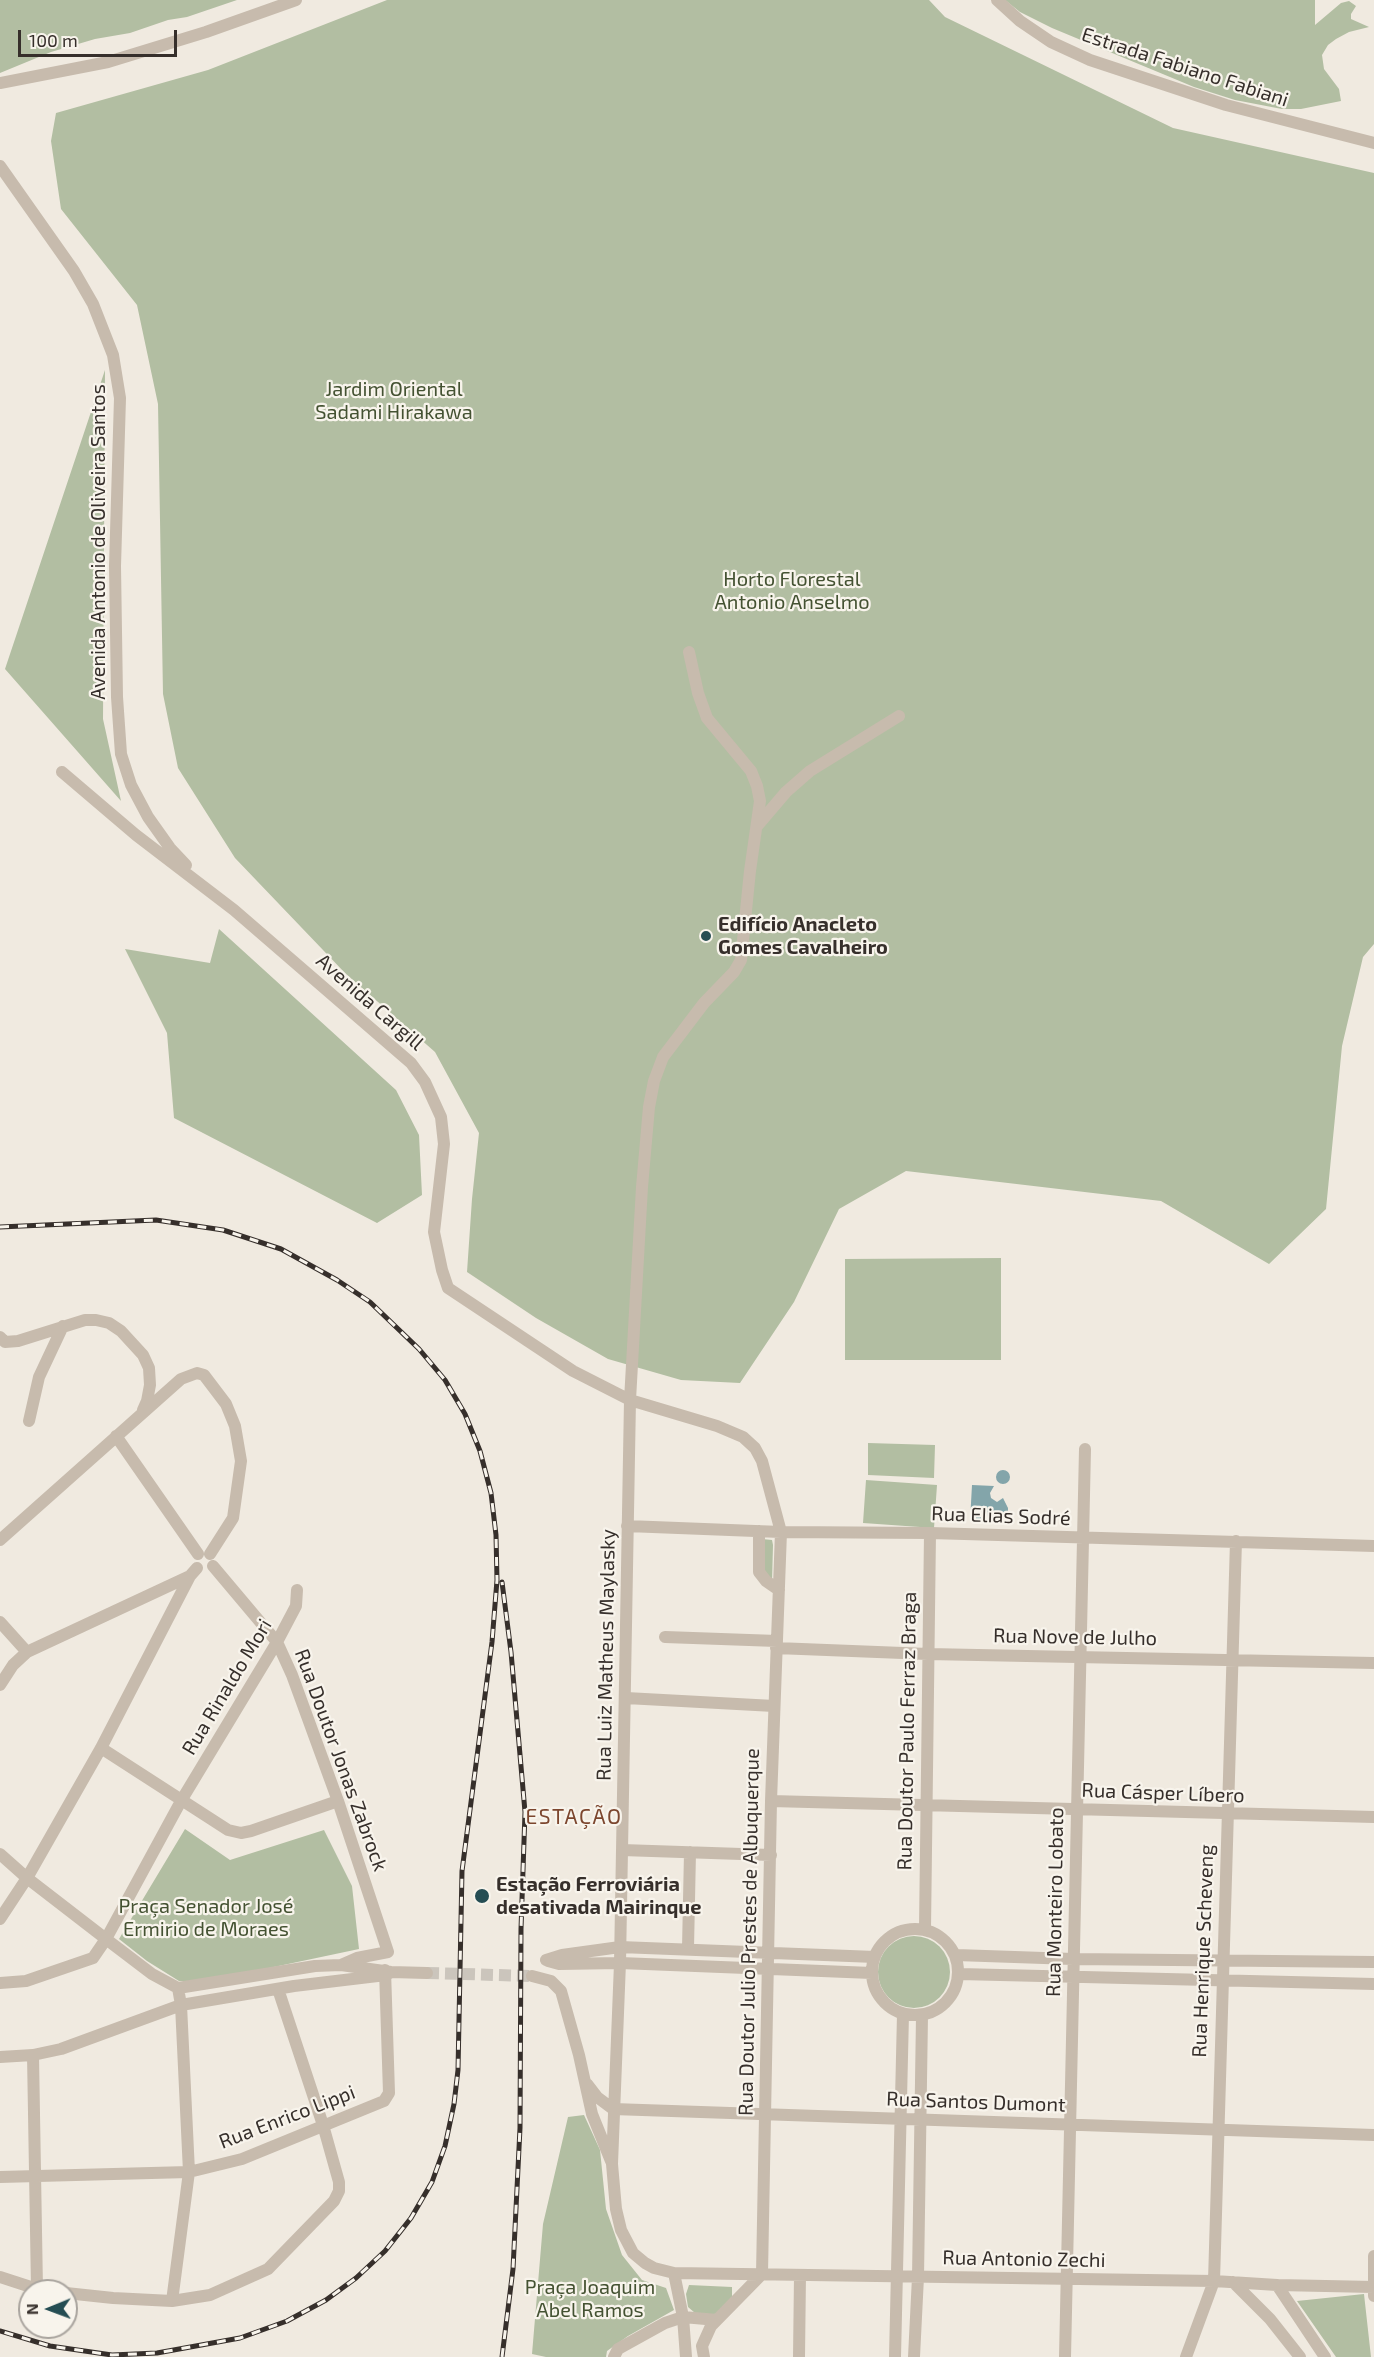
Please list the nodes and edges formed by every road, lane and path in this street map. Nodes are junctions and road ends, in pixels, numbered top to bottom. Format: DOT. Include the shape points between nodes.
graph roads {
  1 [pos="296,0"];
  2 [pos="997,0"];
  3 [pos="0,83"];
  4 [pos="1374,143"];
  5 [pos="0,166"];
  6 [pos="690,652"];
  7 [pos="899,716"];
  8 [pos="62,772"];
  9 [pos="757,827"];
  10 [pos="234,910"];
  11 [pos="63,1326"];
  12 [pos="0,1337"];
  13 [pos="630,1400"];
  14 [pos="141,1414"];
  15 [pos="29,1421"];
  16 [pos="116,1437"];
  17 [pos="1085,1449"];
  18 [pos="627,1526"];
  19 [pos="759,1531"];
  20 [pos="781,1532"];
  21 [pos="930,1533"];
  22 [pos="1082,1538"];
  23 [pos="0,1540"];
  24 [pos="1236,1541"];
  25 [pos="1374,1546"];
  26 [pos="207,1558"];
  27 [pos="194,1572"];
  28 [pos="297,1590"];
  29 [pos="779,1590"];
  30 [pos="0,1622"];
  31 [pos="665,1637"];
  32 [pos="277,1642"];
  33 [pos="776,1645"];
  34 [pos="27,1652"];
  35 [pos="928,1654"];
  36 [pos="1079,1657"];
  37 [pos="1232,1660"];
  38 [pos="1374,1663"];
  39 [pos="0,1685"];
  40 [pos="626,1698"];
  41 [pos="774,1706"];
  42 [pos="101,1748"];
  43 [pos="181,1801"];
  44 [pos="338,1801"];
  45 [pos="771,1801"];
  46 [pos="925,1805"];
  47 [pos="1076,1810"];
  48 [pos="1227,1814"];
  49 [pos="1374,1817"];
  50 [pos="622,1850"];
  51 [pos="690,1852"];
  52 [pos="0,1854"];
  53 [pos="771,1855"];
  54 [pos="27,1878"];
  55 [pos="0,1919"];
  56 [pos="924,1929"];
  57 [pos="106,1939"];
  58 [pos="620,1947"];
  59 [pos="688,1948"];
  60 [pos="770,1951"];
  61 [pos="956,1956"];
  62 [pos="875,1957"];
  63 [pos="1073,1959"];
  64 [pos="1222,1961"];
  65 [pos="1374,1962"];
  66 [pos="620,1963"];
  67 [pos="341,1965"];
  68 [pos="768,1968"];
  69 [pos="387,1972"];
  70 [pos="427,1973"];
  71 [pos="872,1973"];
  72 [pos="959,1974"];
  73 [pos="532,1976"];
  74 [pos="1073,1976"];
  75 [pos="1221,1979"];
  76 [pos="0,1983"];
  77 [pos="1374,1984"];
  78 [pos="178,1988"];
  79 [pos="278,1989"];
  80 [pos="182,2005"];
  81 [pos="903,2014"];
  82 [pos="922,2016"];
  83 [pos="33,2055"];
  84 [pos="0,2056"];
  85 [pos="587,2084"];
  86 [pos="613,2109"];
  87 [pos="764,2115"];
  88 [pos="901,2119"];
  89 [pos="920,2120"];
  90 [pos="323,2125"];
  91 [pos="1070,2125"];
  92 [pos="1218,2130"];
  93 [pos="1374,2135"];
  94 [pos="612,2164"];
  95 [pos="189,2172"];
  96 [pos="35,2176"];
  97 [pos="0,2177"];
  98 [pos="1374,2256"];
  99 [pos="674,2273"];
  100 [pos="762,2274"];
  101 [pos="800,2275"];
  102 [pos="0,2277"];
  103 [pos="897,2277"];
  104 [pos="918,2277"];
  105 [pos="38,2279"];
  106 [pos="1068,2279"];
  107 [pos="1214,2281"];
  108 [pos="18,2283"];
  109 [pos="1233,2283"];
  110 [pos="1276,2285"];
  111 [pos="1374,2287"];
  112 [pos="78,2294"];
  113 [pos="1374,2296"];
  114 [pos="172,2301"];
  115 [pos="683,2318"];
  116 [pos="717,2320"];
  117 [pos="614,2357"];
  118 [pos="686,2357"];
  119 [pos="704,2357"];
  120 [pos="799,2357"];
  121 [pos="895,2357"];
  122 [pos="914,2357"];
  123 [pos="1065,2357"];
  124 [pos="1186,2357"];
  125 [pos="1300,2357"];
  126 [pos="1325,2357"];
  1 -- 3 [label="street" via="108,62"];
  2 -- 4 [label="street, Estrada Fabiano Fabiani" via="1051,42 1090,60 1226,105"];
  5 -- 10 [label="street, Avenida Antonio de Oliveira Santos" via="74,271 93,304 113,355 120,398 115,566 121,754 147,817 178,857"];
  6 -- 9 [label="street, Rua Luiz Matheus Maylasky" via="707,718 751,771 757,786"];
  7 -- 9 [label="street" via="810,771"];
  8 -- 10 [label="street, Avenida Cargill"];
  9 -- 13 [label="street, Rua Luiz Matheus Maylasky" via="741,960 663,1057 654,1081 642,1187"];
  10 -- 13 [label="street, Avenida Cargill" via="392,1045 425,1082 441,1117 444,1144 434,1232 448,1288 573,1371"];
  11 -- 12 [label="street" via="18,1341 5,1342"];
  11 -- 14 [label="street" via="85,1320 109,1323 143,1355 150,1385"];
  11 -- 15 [label="street" via="39,1377"];
  13 -- 18 [label="street, Rua Luiz Matheus Maylasky"];
  13 -- 20 [label="street, Avenida Cargill" via="743,1437 762,1461"];
  14 -- 16 [label="street"];
  14 -- 26 [label="street" via="181,1379 197,1374 204,1376 226,1404 235,1426 241,1461 233,1518"];
  16 -- 23 [label="street"];
  16 -- 26 [label="street, Rua Doutor Jonas Zabrock"];
  17 -- 22 [label="street, Rua Monteiro Lobato"];
  18 -- 19 [label="street, Rua Elias Sodré"];
  18 -- 40 [label="street, Rua Luiz Matheus Maylasky"];
  19 -- 20 [label="street, Rua Elias Sodré"];
  19 -- 29 [label="street" via="759,1572"];
  20 -- 21 [label="street, Rua Elias Sodré"];
  20 -- 29 [label="street, Rua Doutor Julio Prestes de Albuquerque"];
  21 -- 22 [label="street, Rua Elias Sodré"];
  21 -- 35 [label="street, Rua Doutor Paulo Ferraz Braga"];
  22 -- 24 [label="street, Rua Elias Sodré"];
  22 -- 36 [label="street, Rua Monteiro Lobato"];
  24 -- 25 [label="street, Rua Elias Sodré"];
  24 -- 37 [label="street, Rua Henrique Scheveng"];
  26 -- 27 [label="street" via="195,1562"];
  26 -- 32 [label="street, Rua Doutor Jonas Zabrock"];
  27 -- 34 [label="street"];
  27 -- 42 [label="street"];
  28 -- 32 [label="street, Rua Rinaldo Mori" via="297,1606"];
  29 -- 33 [label="street, Rua Doutor Julio Prestes de Albuquerque"];
  30 -- 34 [label="street"];
  31 -- 33 [label="street, Rua Nove de Julho"];
  32 -- 43 [label="street, Rua Rinaldo Mori"];
  32 -- 44 [label="street, Rua Doutor Jonas Zabrock"];
  33 -- 35 [label="street, Rua Nove de Julho"];
  33 -- 41 [label="street, Rua Doutor Julio Prestes de Albuquerque"];
  34 -- 39 [label="street"];
  35 -- 36 [label="street, Rua Nove de Julho"];
  35 -- 46 [label="street, Rua Doutor Paulo Ferraz Braga"];
  36 -- 37 [label="street, Rua Nove de Julho"];
  36 -- 47 [label="street, Rua Monteiro Lobato"];
  37 -- 38 [label="street, Rua Nove de Julho"];
  37 -- 48 [label="street, Rua Henrique Scheveng"];
  40 -- 41 [label="street"];
  40 -- 50 [label="street, Rua Luiz Matheus Maylasky"];
  41 -- 45 [label="street, Rua Doutor Julio Prestes de Albuquerque"];
  42 -- 43 [label="street"];
  42 -- 54 [label="street"];
  43 -- 44 [label="street" via="228,1830 241,1833"];
  43 -- 57 [label="street, Rua Rinaldo Mori"];
  44 -- 67 [label="street, Rua Doutor Jonas Zabrock" via="388,1952"];
  45 -- 46 [label="street, Rua Cásper Líbero"];
  45 -- 53 [label="street, Rua Doutor Julio Prestes de Albuquerque"];
  46 -- 47 [label="street, Rua Cásper Líbero"];
  46 -- 56 [label="street, Rua Doutor Paulo Ferraz Braga"];
  47 -- 48 [label="street, Rua Cásper Líbero"];
  47 -- 63 [label="street, Rua Monteiro Lobato"];
  48 -- 49 [label="street, Rua Cásper Líbero"];
  48 -- 64 [label="street, Rua Henrique Scheveng"];
  50 -- 51 [label="street"];
  50 -- 58 [label="street, Rua Luiz Matheus Maylasky"];
  51 -- 53 [label="street"];
  51 -- 59 [label="street"];
  52 -- 54 [label="street"];
  53 -- 60 [label="street, Rua Doutor Julio Prestes de Albuquerque"];
  54 -- 55 [label="street"];
  54 -- 57 [label="street"];
  56 -- 61 [label="street" via="949,1943"];
  56 -- 62 [label="street" via="912,1928 889,1937"];
  57 -- 76 [label="street, Rua Rinaldo Mori" via="93,1958 26,1980"];
  57 -- 78 [label="street" via="152,1974"];
  58 -- 59 [label="street"];
  58 -- 66 [label="street, Rua Luiz Matheus Maylasky"];
  58 -- 66 [label="street" via="546,1960 559,1964"];
  59 -- 60 [label="street"];
  60 -- 62 [label="street"];
  60 -- 68 [label="street, Rua Doutor Julio Prestes de Albuquerque"];
  61 -- 63 [label="street"];
  61 -- 72 [label="street"];
  62 -- 71 [label="street"];
  63 -- 64 [label="street"];
  63 -- 74 [label="street, Rua Monteiro Lobato"];
  64 -- 65 [label="street"];
  64 -- 75 [label="street, Rua Henrique Scheveng"];
  66 -- 68 [label="street"];
  66 -- 86 [label="street, Rua Luiz Matheus Maylasky"];
  67 -- 69 [label="street"];
  67 -- 78 [label="street"];
  68 -- 71 [label="street"];
  68 -- 87 [label="street, Rua Doutor Julio Prestes de Albuquerque"];
  69 -- 70 [label="street"];
  69 -- 79 [label="street"];
  69 -- 90 [label="street, Rua Enrico Lippi" via="389,2093 384,2100"];
  71 -- 81 [label="street" via="881,1999"];
  72 -- 74 [label="street"];
  72 -- 82 [label="street" via="948,2001"];
  73 -- 85 [label="street" via="551,1981 561,1991"];
  74 -- 75 [label="street"];
  74 -- 91 [label="street, Rua Monteiro Lobato"];
  75 -- 77 [label="street"];
  75 -- 92 [label="street, Rua Henrique Scheveng"];
  78 -- 80 [label="street"];
  79 -- 80 [label="street"];
  79 -- 90 [label="street"];
  80 -- 83 [label="street" via="61,2049"];
  80 -- 95 [label="street"];
  81 -- 82 [label="street"];
  81 -- 88 [label="street"];
  82 -- 89 [label="street"];
  83 -- 84 [label="street"];
  83 -- 96 [label="street"];
  85 -- 86 [label="street"];
  85 -- 94 [label="street" via="597,2130"];
  86 -- 87 [label="street, Rua Santos Dumont"];
  86 -- 94 [label="street, Rua Luiz Matheus Maylasky"];
  87 -- 88 [label="street, Rua Santos Dumont"];
  87 -- 100 [label="street, Rua Doutor Julio Prestes de Albuquerque"];
  88 -- 89 [label="street, Rua Santos Dumont"];
  88 -- 103 [label="street"];
  89 -- 91 [label="street, Rua Santos Dumont"];
  89 -- 104 [label="street"];
  90 -- 95 [label="street, Rua Enrico Lippi" via="243,2158"];
  90 -- 114 [label="street" via="339,2182 334,2201 268,2269 210,2295"];
  91 -- 92 [label="street, Rua Santos Dumont"];
  91 -- 106 [label="street, Rua Monteiro Lobato"];
  92 -- 93 [label="street, Rua Santos Dumont"];
  92 -- 107 [label="street, Rua Henrique Scheveng"];
  94 -- 99 [label="street, Rua Luiz Matheus Maylasky" via="616,2209 633,2253 654,2268"];
  95 -- 96 [label="street, Rua Enrico Lippi"];
  95 -- 114 [label="street"];
  96 -- 97 [label="street, Rua Enrico Lippi"];
  96 -- 105 [label="street"];
  98 -- 111 [label="street"];
  99 -- 100 [label="street, Rua Antonio Zechi"];
  99 -- 115 [label="street"];
  100 -- 101 [label="street, Rua Antonio Zechi"];
  100 -- 116 [label="street"];
  101 -- 103 [label="street, Rua Antonio Zechi"];
  101 -- 120 [label="street"];
  102 -- 108 [label="street"];
  103 -- 104 [label="street, Rua Antonio Zechi"];
  103 -- 121 [label="street"];
  104 -- 106 [label="street, Rua Antonio Zechi"];
  104 -- 122 [label="street"];
  106 -- 107 [label="street, Rua Antonio Zechi"];
  106 -- 123 [label="street, Rua Monteiro Lobato"];
  107 -- 109 [label="street, Rua Antonio Zechi"];
  107 -- 124 [label="street, Rua Henrique Scheveng"];
  109 -- 110 [label="street, Rua Antonio Zechi"];
  109 -- 125 [label="street" via="1270,2319"];
  110 -- 111 [label="street, Rua Antonio Zechi"];
  110 -- 126 [label="street"];
  111 -- 113 [label="street"];
  112 -- 114 [label="street"];
  115 -- 116 [label="street"];
  115 -- 117 [label="street" via="665,2323 618,2349"];
  115 -- 118 [label="street"];
  116 -- 119 [label="street" via="702,2346"];
}
